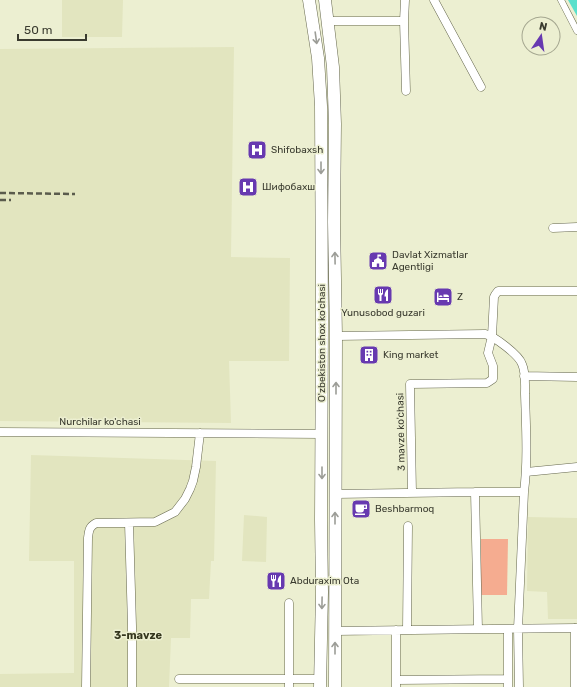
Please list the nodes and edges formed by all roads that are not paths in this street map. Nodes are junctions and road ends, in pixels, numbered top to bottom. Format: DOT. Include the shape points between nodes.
graph roads {
  1 [pos="309,0"];
  2 [pos="325,0"];
  3 [pos="405,0"];
  4 [pos="434,0"];
  5 [pos="561,0"];
  6 [pos="328,21"];
  7 [pos="404,21"];
  8 [pos="577,31"];
  9 [pos="481,87"];
  10 [pos="406,91"];
  11 [pos="577,227"];
  12 [pos="553,228"];
  13 [pos="577,290"];
  14 [pos="336,336"];
  15 [pos="492,336"];
  16 [pos="524,376"];
  17 [pos="577,377"];
  18 [pos="0,432"];
  19 [pos="200,433"];
  20 [pos="322,434"];
  21 [pos="577,467"];
  22 [pos="526,472"];
  23 [pos="475,492"];
  24 [pos="524,492"];
  25 [pos="412,493"];
  26 [pos="335,494"];
  27 [pos="129,523"];
  28 [pos="408,526"];
  29 [pos="289,603"];
  30 [pos="576,628"];
  31 [pos="478,629"];
  32 [pos="508,629"];
  33 [pos="518,629"];
  34 [pos="396,630"];
  35 [pos="407,630"];
  36 [pos="335,631"];
  37 [pos="179,678"];
  38 [pos="289,683"];
  39 [pos="320,683"];
  40 [pos="396,683"];
  41 [pos="508,683"];
  42 [pos="86,687"];
  43 [pos="132,687"];
  44 [pos="335,687"];
  45 [pos="519,687"];
  46 [pos="575,687"];
  1 -- 20 [label="main road, O'zbekiston shox ko'chasi, one-way" via="318,58 321,106"];
  2 -- 6 [label="main road, O'zbekiston shox ko'chasi"];
  3 -- 7 [label="street"];
  4 -- 9 [label="street"];
  5 -- 8 [label="street"];
  6 -- 7 [label="street"];
  14 -- 6 [label="main road, O'zbekiston shox ko'chasi, one-way" via="335,124"];
  7 -- 10 [label="street"];
  11 -- 12 [label="street"];
  13 -- 15 [label="street, 3 mavze ko'chasi" via="498,291 494,297"];
  14 -- 15 [label="street"];
  26 -- 14 [label="main road, O'zbekiston shox ko'chasi, one-way"];
  15 -- 16 [label="street" via="520,360"];
  15 -- 25 [label="street, 3 mavze ko'chasi" via="488,353 493,366 493,379 486,383 410,384"];
  16 -- 17 [label="street"];
  16 -- 22 [label="street"];
  18 -- 19 [label="street, Nurchilar ko'chasi"];
  19 -- 20 [label="street, Nurchilar ko'chasi"];
  19 -- 27 [label="street" via="193,481 180,506 175,512 155,522"];
  20 -- 39 [label="main road, O'zbekiston shox ko'chasi, one-way"];
  21 -- 22 [label="street"];
  22 -- 24 [label="street"];
  23 -- 24 [label="street"];
  23 -- 25 [label="street"];
  23 -- 31 [label="street"];
  24 -- 33 [label="street"];
  25 -- 26 [label="street"];
  36 -- 26 [label="main road, O'zbekiston shox ko'chasi, one-way"];
  27 -- 42 [label="street" via="96,523 89,530"];
  27 -- 43 [label="street"];
  28 -- 35 [label="street"];
  29 -- 38 [label="street"];
  30 -- 33 [label="street"];
  30 -- 46 [label="street"];
  31 -- 32 [label="street"];
  31 -- 35 [label="street"];
  32 -- 33 [label="street"];
  32 -- 41 [label="street"];
  33 -- 45 [label="street"];
  34 -- 35 [label="street"];
  34 -- 36 [label="street"];
  34 -- 40 [label="street"];
  44 -- 36 [label="main road, O'zbekiston shox ko'chasi, one-way"];
  37 -- 38 [label="street"];
  38 -- 39 [label="street"];
  40 -- 41 [label="street"];
}
